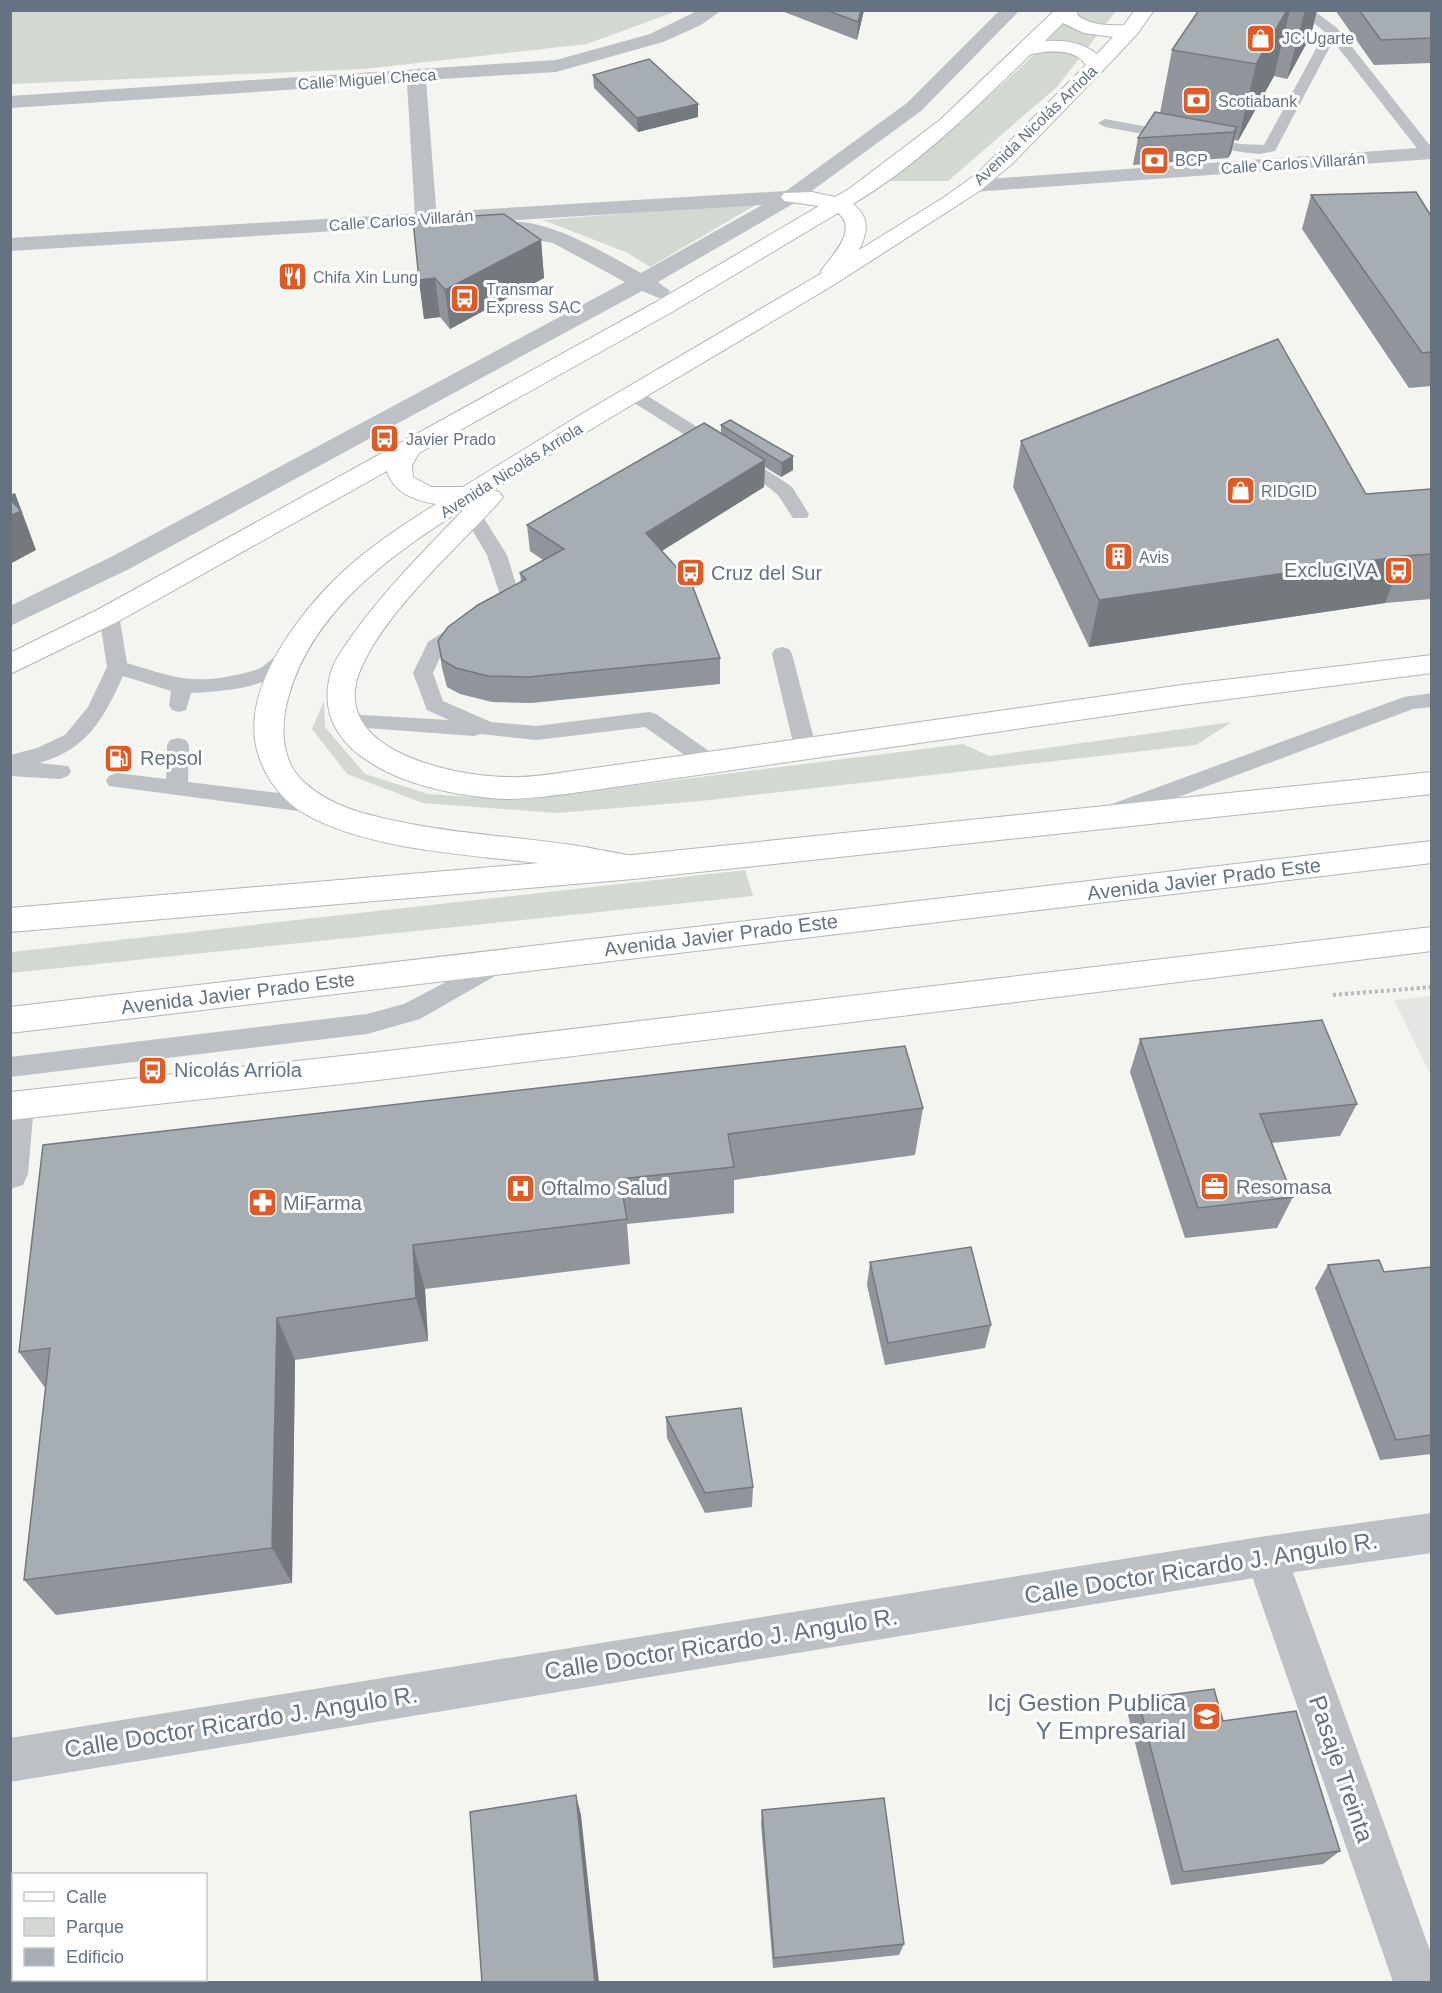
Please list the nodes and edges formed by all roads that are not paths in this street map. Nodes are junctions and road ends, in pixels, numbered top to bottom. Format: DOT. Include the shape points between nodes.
graph roads {
  1 [pos="713,10"];
  2 [pos="1011,10"];
  3 [pos="1066,10"];
  4 [pos="1145,10"];
  5 [pos="1304,10"];
  6 [pos="1131,29"];
  7 [pos="1332,31"];
  8 [pos="1026,49"];
  9 [pos="1096,66"];
  10 [pos="416,77"];
  11 [pos="10,102"];
  12 [pos="1105,123"];
  13 [pos="1430,153"];
  14 [pos="974,186"];
  15 [pos="791,197"];
  16 [pos="839,203"];
  17 [pos="427,226"];
  18 [pos="10,245"];
  19 [pos="10,264"];
  20 [pos="643,282"];
  21 [pos="818,285"];
  22 [pos="664,307"];
  23 [pos="632,394"];
  24 [pos="411,447"];
  25 [pos="473,504"];
  26 [pos="800,514"];
  27 [pos="109,615"];
  28 [pos="10,617"];
  29 [pos="782,654"];
  30 [pos="290,655"];
  31 [pos="1431,664"];
  32 [pos="10,665"];
  33 [pos="117,667"];
  34 [pos="1431,700"];
  35 [pos="346,721"];
  36 [pos="488,729"];
  37 [pos="178,745"];
  38 [pos="805,747"];
  39 [pos="708,761"];
  40 [pos="10,763"];
  41 [pos="10,770"];
  42 [pos="60,771"];
  43 [pos="117,781"];
  44 [pos="1431,783"];
  45 [pos="177,788"];
  46 [pos="313,805"];
  47 [pos="1096,818"];
  48 [pos="1431,852"];
  49 [pos="633,867"];
  50 [pos="10,920"];
  51 [pos="1431,939"];
  52 [pos="501,961"];
  53 [pos="10,1020"];
  54 [pos="10,1067"];
  55 [pos="14,1106"];
  56 [pos="10,1174"];
  57 [pos="1431,1533"];
  58 [pos="1266,1556"];
  59 [pos="10,1760"];
  60 [pos="1417,1983"];
  1 -- 10 [label="street, Calle Miguel Checa" via="691,24 632,48 556,66"];
  2 -- 15 [label="street" via="914,107"];
  3 -- 6 [label="main road" via="1069,19 1085,28 1109,32"];
  3 -- 8 [label="main road"];
  4 -- 6 [label="main road, Avenida Nicolás Arriola"];
  5 -- 7 [label="lane"];
  6 -- 9 [label="main road, Avenida Nicolás Arriola"];
  7 -- 12 [label="lane" via="1270,148 1241,148"];
  7 -- 13 [label="lane"];
  8 -- 9 [label="main road" via="1070,48 1091,58"];
  8 -- 16 [label="main road" via="915,150"];
  9 -- 14 [label="main road, Avenida Nicolás Arriola"];
  10 -- 11 [label="street, Calle Miguel Checa"];
  10 -- 17 [label="street"];
  13 -- 14 [label="street, Calle Carlos Villarán"];
  14 -- 21 [label="main road, Avenida Nicolás Arriola"];
  15 -- 16 [label="main road"];
  15 -- 17 [label="street, Calle Carlos Villarán"];
  15 -- 20 [label="street"];
  16 -- 21 [label="main road" via="856,219 856,235 847,254"];
  16 -- 22 [label="main road"];
  17 -- 18 [label="street, Calle Carlos Villarán"];
  17 -- 19 [label="street, Calle Carlos Villarán"];
  17 -- 20 [label="street, Calle Carlos Villarán" via="546,233"];
  20 -- 22 [label="street, Calle Carlos Villarán" via="661,292"];
  20 -- 28 [label="street" via="120,563"];
  21 -- 23 [label="main road, Avenida Nicolás Arriola"];
  22 -- 24 [label="main road"];
  23 -- 25 [label="main road, Avenida Nicolás Arriola" via="527,457"];
  23 -- 26 [label="lane" via="773,482 785,491"];
  24 -- 25 [label="main road" via="398,466 400,477 408,486 421,493"];
  24 -- 27 [label="main road"];
  25 -- 30 [label="main road, Avenida Nicolás Arriola" via="377,557 315,619"];
  25 -- 35 [label="main road" via="354,654 340,688 340,706"];
  25 -- 36 [label="lane" via="510,597 435,646 423,673 434,705"];
  27 -- 32 [label="main road"];
  27 -- 33 [label="lane"];
  29 -- 38 [label="lane"];
  30 -- 33 [label="lane" via="265,674 181,696"];
  30 -- 46 [label="main road, Avenida Nicolás Arriola" via="272,701 270,745 284,779"];
  31 -- 38 [label="main road"];
  33 -- 40 [label="lane" via="98,710 72,740 44,754"];
  34 -- 47 [label="lane" via="1411,702"];
  35 -- 36 [label="lane"];
  35 -- 39 [label="main road" via="366,746 405,768 457,782 507,788"];
  36 -- 39 [label="lane" via="536,733 649,719"];
  37 -- 45 [label="lane"];
  38 -- 39 [label="main road"];
  41 -- 42 [label="lane"];
  43 -- 45 [label="lane"];
  44 -- 47 [label="main road"];
  45 -- 46 [label="lane"];
  46 -- 49 [label="main road, Avenida Nicolás Arriola" via="331,815 384,830"];
  47 -- 49 [label="main road"];
  48 -- 52 [label="main road, Avenida Javier Prado Este"];
  49 -- 50 [label="main road"];
  51 -- 55 [label="main road" via="370,1068"];
  52 -- 53 [label="main road, Avenida Javier Prado Este"];
  52 -- 54 [label="lane" via="411,1012 367,1024"];
  55 -- 56 [label="street"];
  57 -- 58 [label="street, Calle Doctor Ricardo J. Angulo R."];
  58 -- 59 [label="street, Calle Doctor Ricardo J. Angulo R."];
  58 -- 60 [label="street, Pasaje Treinta"];
}
